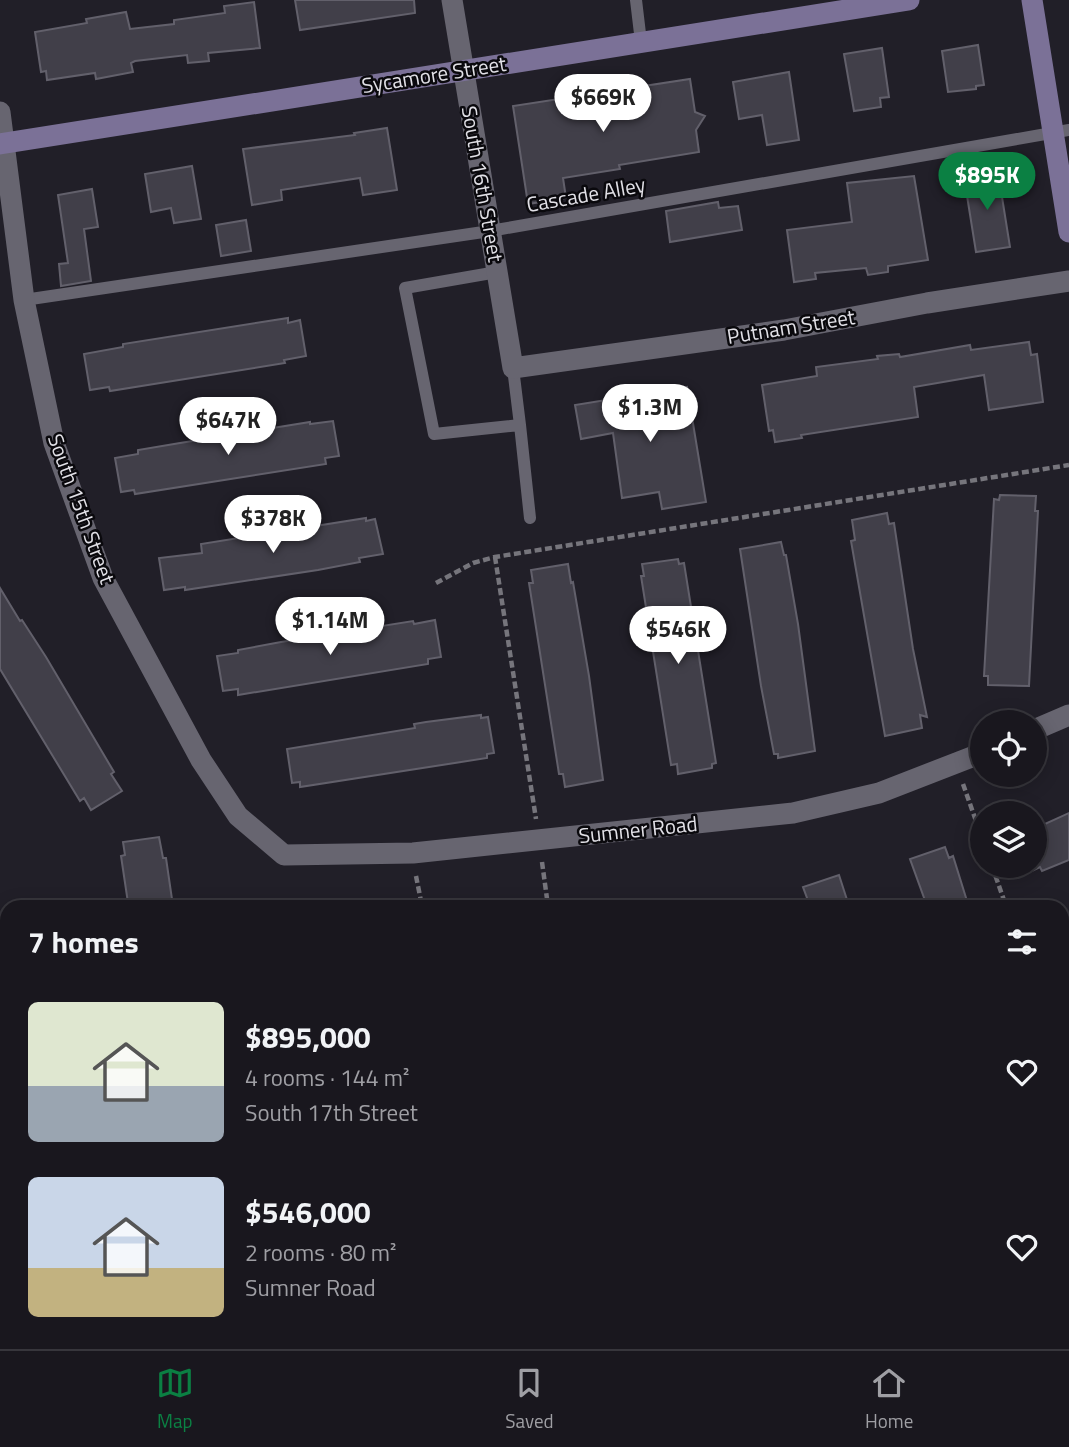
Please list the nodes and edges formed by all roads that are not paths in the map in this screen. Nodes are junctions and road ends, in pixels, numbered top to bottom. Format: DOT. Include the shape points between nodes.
graph roads {
  1 [pos="452,0"];
  2 [pos="636,0"];
  3 [pos="909,0"];
  4 [pos="1031,0"];
  5 [pos="854,4"];
  6 [pos="641,42"];
  7 [pos="463,71"];
  8 [pos="0,112"];
  9 [pos="1061,131"];
  10 [pos="3,144"];
  11 [pos="490,231"];
  12 [pos="1069,232"];
  13 [pos="497,272"];
  14 [pos="1069,281"];
  15 [pos="24,300"];
  16 [pos="513,368"];
  17 [pos="520,425"];
  18 [pos="530,518"];
  19 [pos="1069,715"];
  20 [pos="1047,724"];
  21 [pos="970,757"];
  22 [pos="284,855"];
  1 -- 7 [label="street, South 16th Street"];
  2 -- 6 [label="lane"];
  3 -- 5 [label="main road, Sycamore Street"];
  4 -- 9 [label="main road"];
  5 -- 6 [label="main road, Sycamore Street"];
  6 -- 7 [label="main road, Sycamore Street"];
  7 -- 10 [label="main road, Sycamore Street"];
  7 -- 11 [label="street, South 16th Street"];
  8 -- 10 [label="street, South 15th Street"];
  9 -- 11 [label="lane, Cascade Alley"];
  9 -- 12 [label="main road"];
  10 -- 15 [label="street, South 15th Street"];
  11 -- 13 [label="street, South 16th Street"];
  11 -- 15 [label="lane, Cascade Alley"];
  13 -- 16 [label="street, South 16th Street"];
  13 -- 17 [label="lane" via="405,288 434,434"];
  14 -- 16 [label="street, Putnam Street" via="784,330"];
  15 -- 22 [label="street, South 15th Street" via="54,443 103,578 201,760 238,816"];
  16 -- 17 [label="lane"];
  17 -- 18 [label="lane"];
  19 -- 20 [label="street"];
  21 -- 22 [label="street, Sumner Road" via="879,793 793,813 413,853"];
}
